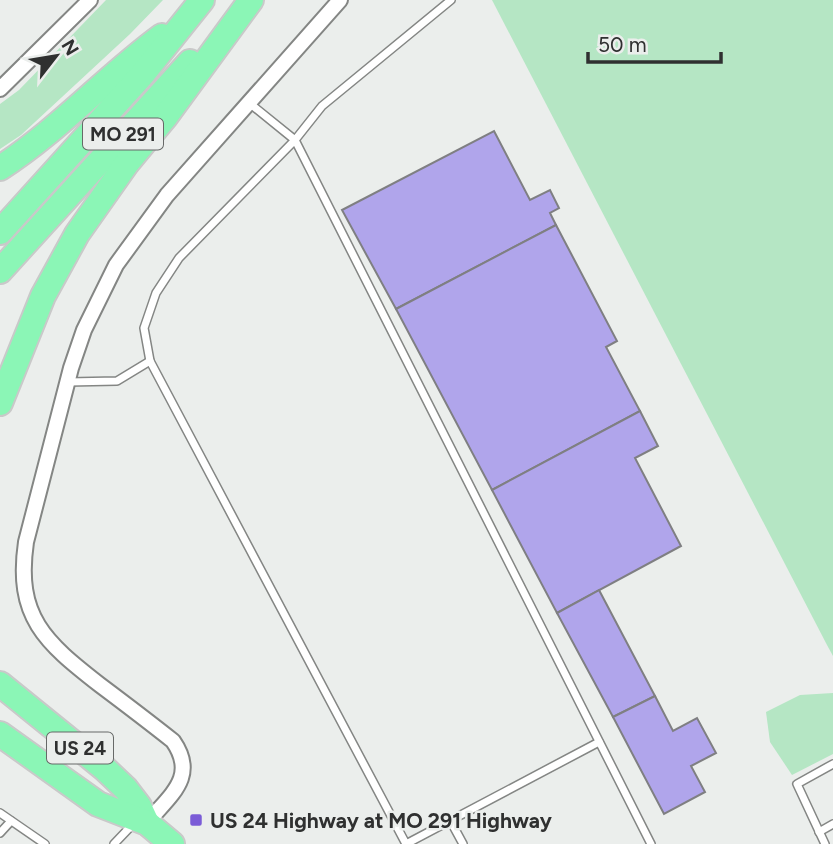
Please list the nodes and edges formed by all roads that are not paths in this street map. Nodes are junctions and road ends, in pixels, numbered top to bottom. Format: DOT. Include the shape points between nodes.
graph roads {
  1 [pos="90,0"];
  2 [pos="202,0"];
  3 [pos="250,0"];
  4 [pos="340,0"];
  5 [pos="451,0"];
  6 [pos="185,19"];
  7 [pos="0,89"];
  8 [pos="248,102"];
  9 [pos="295,140"];
  10 [pos="0,168"];
  11 [pos="0,232"];
  12 [pos="0,271"];
  13 [pos="150,361"];
  14 [pos="68,382"];
  15 [pos="0,403"];
  16 [pos="0,684"];
  17 [pos="0,734"];
  18 [pos="599,742"];
  19 [pos="833,764"];
  20 [pos="0,813"];
  21 [pos="450,820"];
  22 [pos="11,821"];
  23 [pos="142,821"];
  24 [pos="833,824"];
  25 [pos="819,832"];
  26 [pos="0,833"];
  27 [pos="45,844"];
  28 [pos="114,844"];
  29 [pos="172,844"];
  30 [pos="463,844"];
  31 [pos="651,844"];
  32 [pos="825,844"];
  1 -- 7 [label="street"];
  2 -- 6 [label="highway, MO 291"];
  3 -- 12 [label="highway, MO 291"];
  3 -- 15 [label="highway" via="78,234 43,296"];
  4 -- 8 [label="street"];
  5 -- 9 [label="lane" via="322,106"];
  6 -- 10 [label="highway" via="131,59 26,152"];
  6 -- 11 [label="highway, MO 291" via="142,75"];
  8 -- 9 [label="lane"];
  8 -- 14 [label="street" via="167,195 116,264 84,330"];
  9 -- 13 [label="lane" via="179,258 156,293 144,328"];
  9 -- 18 [label="lane"];
  13 -- 14 [label="lane" via="117,382"];
  13 -- 21 [label="lane" via="406,844"];
  14 -- 23 [label="street" via="26,542 25,589 46,640 182,753 185,768 178,786"];
  16 -- 23 [label="highway, US 24" via="119,782 139,806"];
  17 -- 23 [label="highway, US 24" via="99,804"];
  18 -- 21 [label="lane"];
  18 -- 31 [label="lane"];
  19 -- 25 [label="lane" via="797,784"];
  20 -- 22 [label="lane"];
  21 -- 30 [label="lane"];
  22 -- 26 [label="lane"];
  22 -- 27 [label="lane"];
  23 -- 28 [label="lane"];
  23 -- 29 [label="highway, US 24"];
  24 -- 25 [label="lane"];
  25 -- 32 [label="lane"];
}
